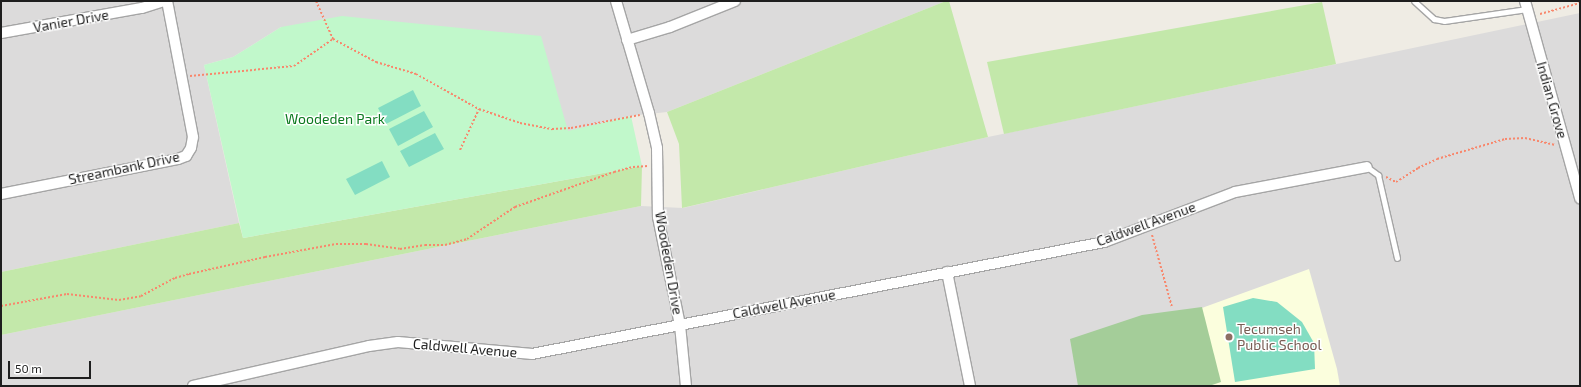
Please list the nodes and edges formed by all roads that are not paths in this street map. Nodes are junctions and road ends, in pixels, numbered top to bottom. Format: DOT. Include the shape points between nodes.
graph roads {
  1 [pos="166,1"];
  2 [pos="616,1"];
  3 [pos="735,1"];
  4 [pos="1414,1"];
  5 [pos="1527,9"];
  6 [pos="1,33"];
  7 [pos="627,40"];
  8 [pos="1367,167"];
  9 [pos="1,194"];
  10 [pos="1580,198"];
  11 [pos="1397,258"];
  12 [pos="947,272"];
  13 [pos="680,325"];
  14 [pos="209,384"];
  15 [pos="193,386"];
  16 [pos="686,386"];
  17 [pos="970,386"];
  1 -- 6 [label="street, Vanier Drive" via="142,8"];
  1 -- 9 [label="street, Streambank Drive" via="193,136 191,148 186,156"];
  2 -- 7 [label="street, Woodeden Drive"];
  3 -- 7 [label="street" via="670,27"];
  4 -- 5 [label="lane" via="1434,19 1444,22"];
  5 -- 10 [label="street, Indian Grove"];
  7 -- 13 [label="street, Woodeden Drive" via="657,148 658,217"];
  8 -- 11 [label="lane" via="1378,175"];
  8 -- 12 [label="street, Caldwell Avenue" via="1235,192 1148,223 1104,242"];
  12 -- 13 [label="street, Caldwell Avenue"];
  12 -- 17 [label="street"];
  13 -- 14 [label="street, Caldwell Avenue" via="532,354 398,342 369,346"];
  13 -- 16 [label="street, Woodeden Drive"];
  14 -- 15 [label="street, Caldwell Avenue"];
}
